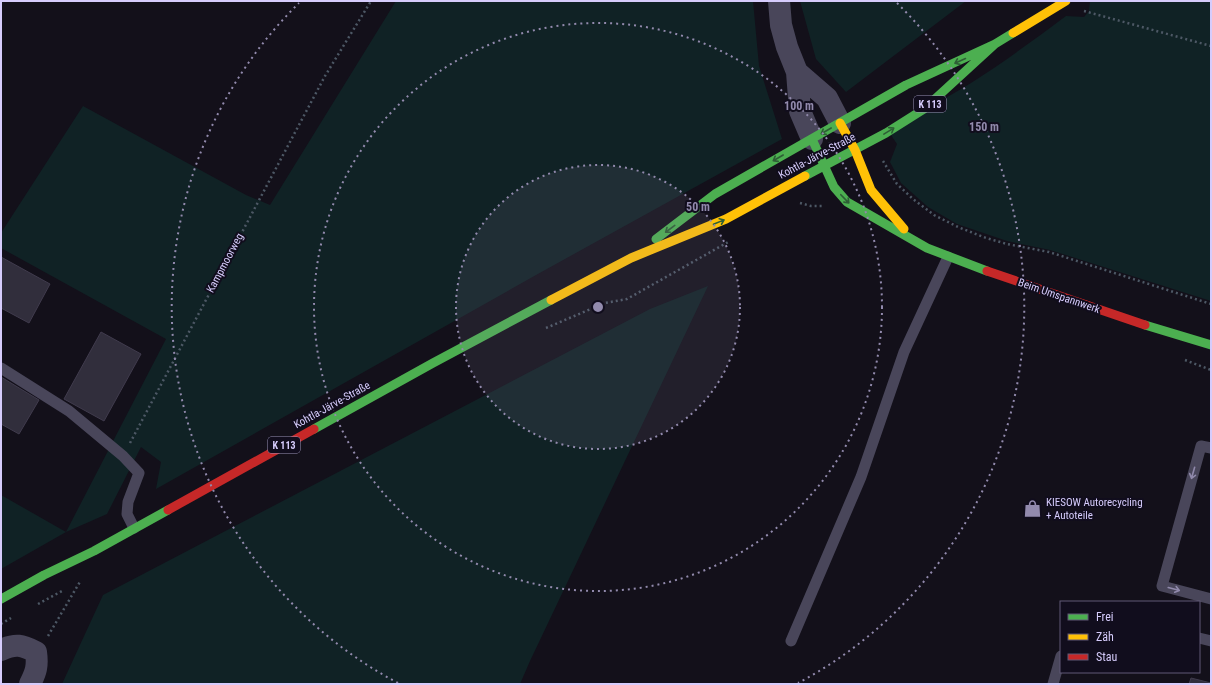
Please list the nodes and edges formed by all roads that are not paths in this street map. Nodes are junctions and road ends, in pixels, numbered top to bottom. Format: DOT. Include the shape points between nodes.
graph roads {
  1 [pos="779,1"];
  2 [pos="1063,3"];
  3 [pos="995,44"];
  4 [pos="797,72"];
  5 [pos="840,123"];
  6 [pos="812,139"];
  7 [pos="855,150"];
  8 [pos="824,166"];
  9 [pos="911,238"];
  10 [pos="948,257"];
  11 [pos="631,258"];
  12 [pos="1211,345"];
  13 [pos="1,368"];
  14 [pos="1211,448"];
  15 [pos="134,528"];
  16 [pos="1,599"];
  17 [pos="1211,599"];
  18 [pos="1200,638"];
  19 [pos="791,641"];
  20 [pos="1211,641"];
  21 [pos="1,650"];
  22 [pos="1060,660"];
  23 [pos="30,684"];
  24 [pos="1053,684"];
  1 -- 4 [label="street, Beim Umspannwerk" via="781,25"];
  2 -- 3 [label="main road, Kohtla-Järve-Straße / K 113"];
  3 -- 5 [label="main road, Kohtla-Järve-Straße / K 113, one-way" via="906,85"];
  7 -- 3 [label="main road, Kohtla-Järve-Straße / K 113, one-way" via="924,109"];
  4 -- 5 [label="street, Beim Umspannwerk" via="827,98"];
  4 -- 6 [label="street, Beim Umspannwerk" via="800,111"];
  5 -- 6 [label="main road, Kohtla-Järve-Straße / K 113, one-way"];
  5 -- 7 [label="main road, Beim Umspannwerk"];
  6 -- 8 [label="main road, Beim Umspannwerk"];
  6 -- 11 [label="main road, Kohtla-Järve-Straße / K 113, one-way" via="715,194"];
  7 -- 8 [label="main road, Kohtla-Järve-Straße / K 113"];
  7 -- 9 [label="main road, Beim Umspannwerk" via="871,190"];
  8 -- 9 [label="main road, Beim Umspannwerk, one-way" via="834,187 847,202"];
  11 -- 8 [label="main road, Kohtla-Järve-Straße / K 113, one-way" via="726,219"];
  9 -- 10 [label="main road, Beim Umspannwerk"];
  10 -- 12 [label="main road, Beim Umspannwerk" via="1108,313"];
  10 -- 19 [label="lane" via="904,352 861,477"];
  11 -- 15 [label="main road, Kohtla-Järve-Straße / K 113" via="433,363"];
  13 -- 15 [label="lane" via="69,411 123,456 139,473 128,502 128,514"];
  14 -- 17 [label="lane, one-way" via="1201,446 1162,586"];
  15 -- 16 [label="main road, Kohtla-Järve-Straße / K 113"];
  18 -- 20 [label="lane"];
  21 -- 23 [label="street" via="22,645 36,652 38,663"];
  22 -- 24 [label="lane"];
}
